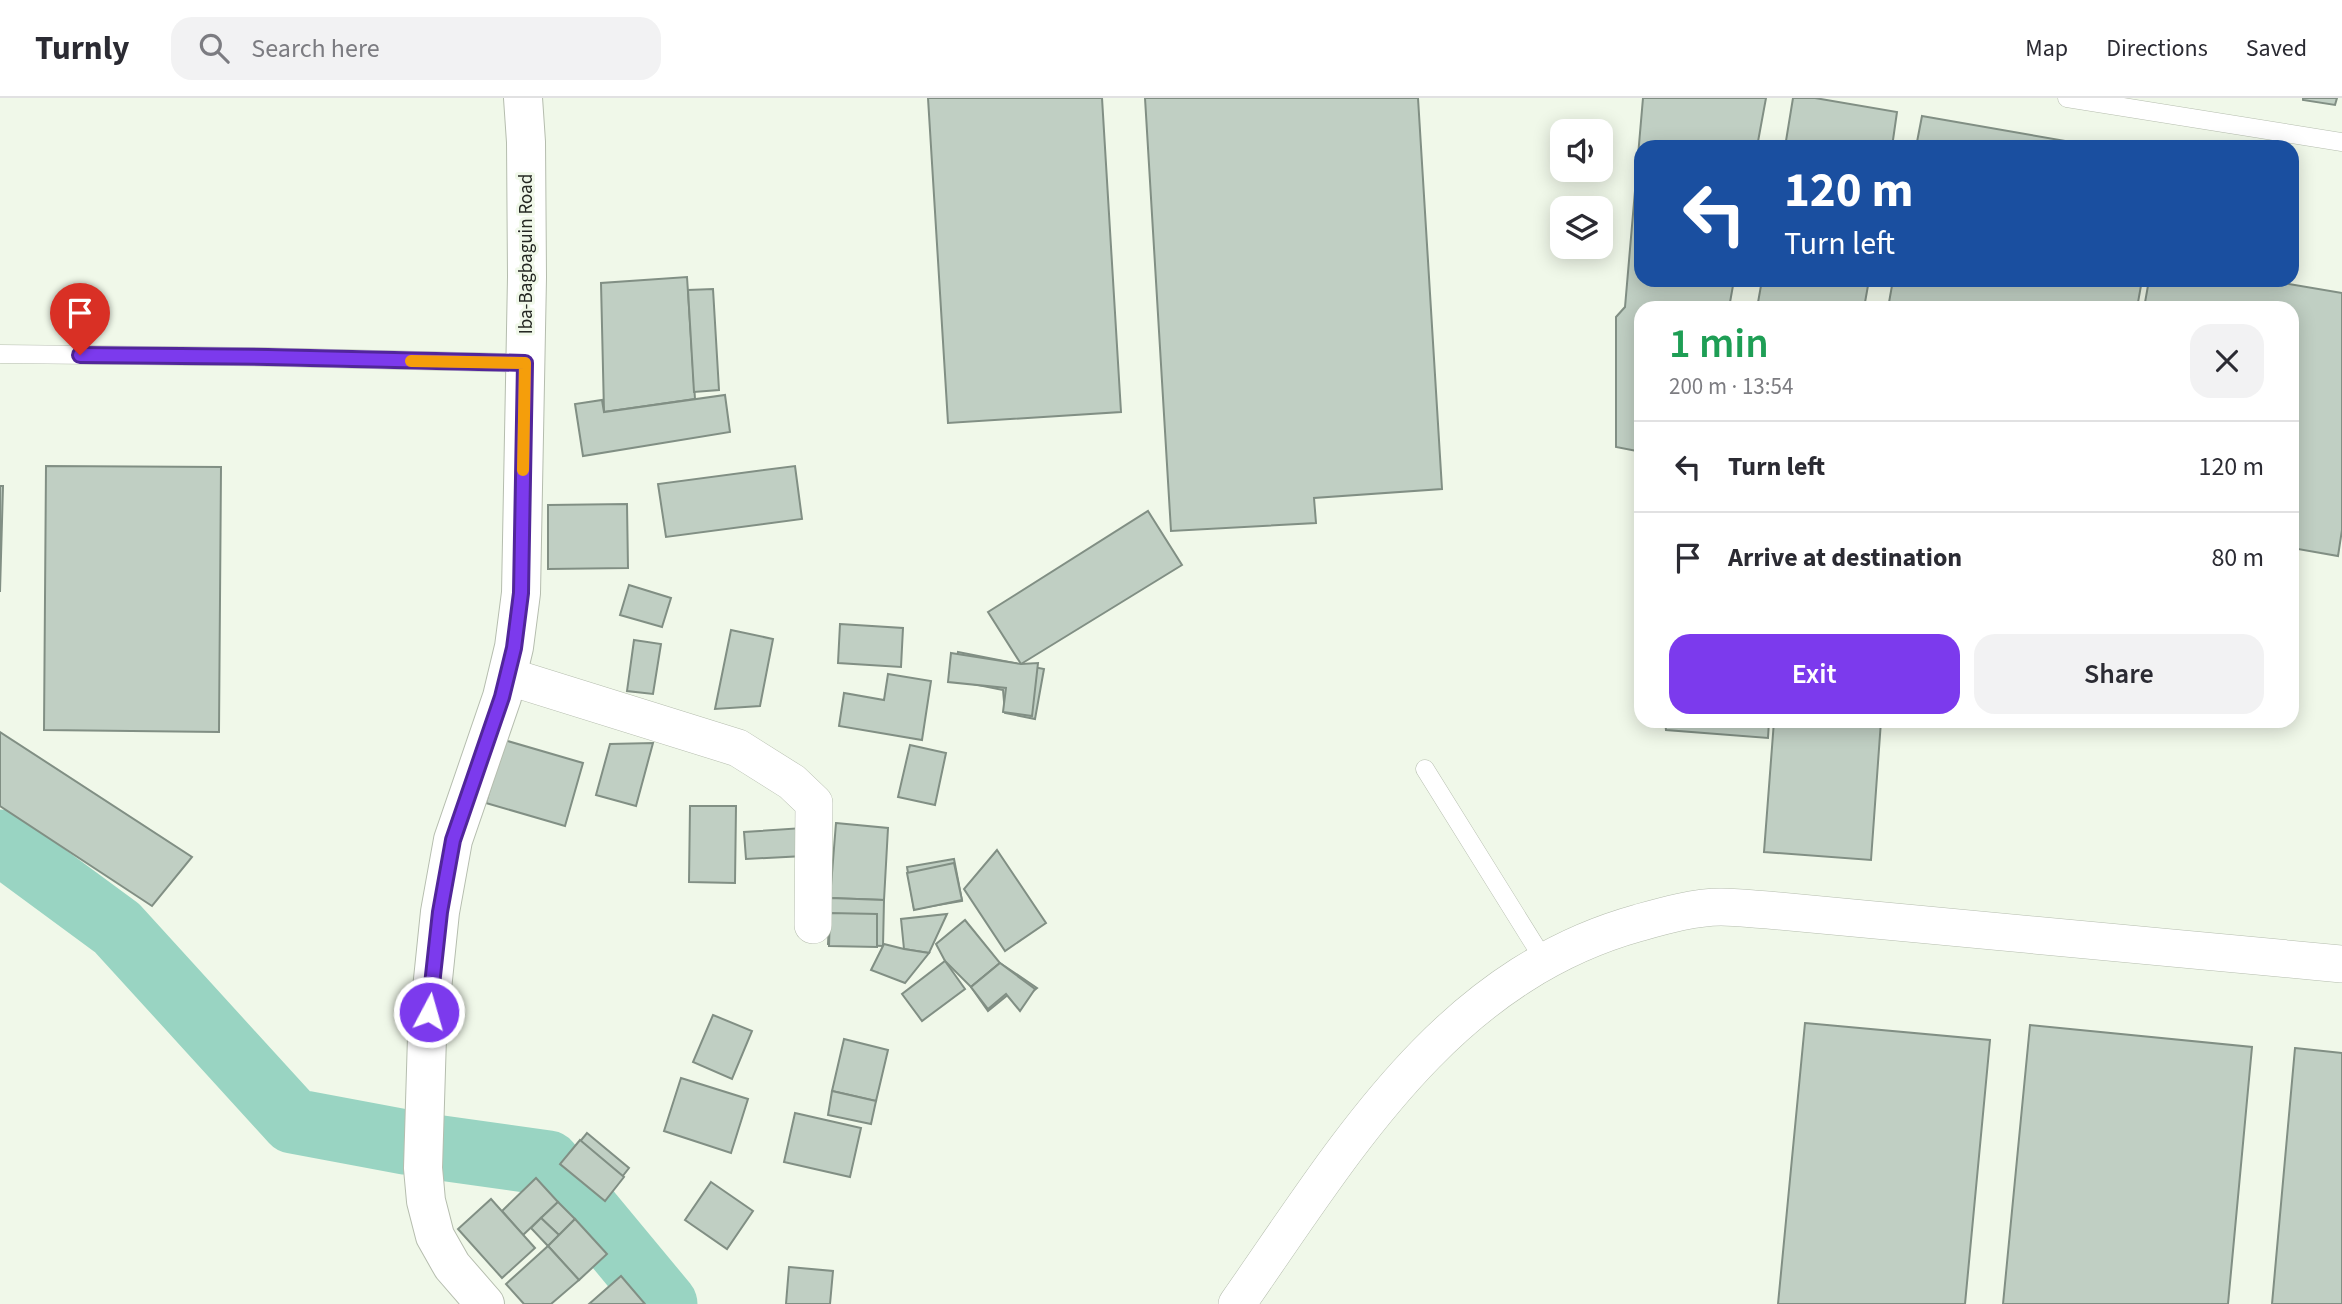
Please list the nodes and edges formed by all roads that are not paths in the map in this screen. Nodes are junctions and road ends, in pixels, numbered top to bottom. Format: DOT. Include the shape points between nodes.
graph roads {
  1 [pos="523,98"];
  2 [pos="2067,98"];
  3 [pos="2342,142"];
  4 [pos="0,355"];
  5 [pos="525,363"];
  6 [pos="507,676"];
  7 [pos="1425,769"];
  8 [pos="813,925"];
  9 [pos="1544,960"];
  10 [pos="2342,964"];
  11 [pos="485,1304"];
  12 [pos="1237,1304"];
  1 -- 5 [label="street, Iba-Bagbaguin Road"];
  2 -- 3 [label="lane"];
  4 -- 5 [label="lane"];
  5 -- 6 [label="street, Iba-Bagbaguin Road" via="521,593"];
  6 -- 8 [label="street" via="738,748 792,782 814,803"];
  6 -- 11 [label="street, Iba-Bagbaguin Road" via="453,840 427,1037 426,1200 435,1236"];
  7 -- 9 [label="lane"];
  9 -- 10 [label="street" via="1602,933 1718,907"];
  9 -- 12 [label="street" via="1450,1030 1379,1105"];
}
